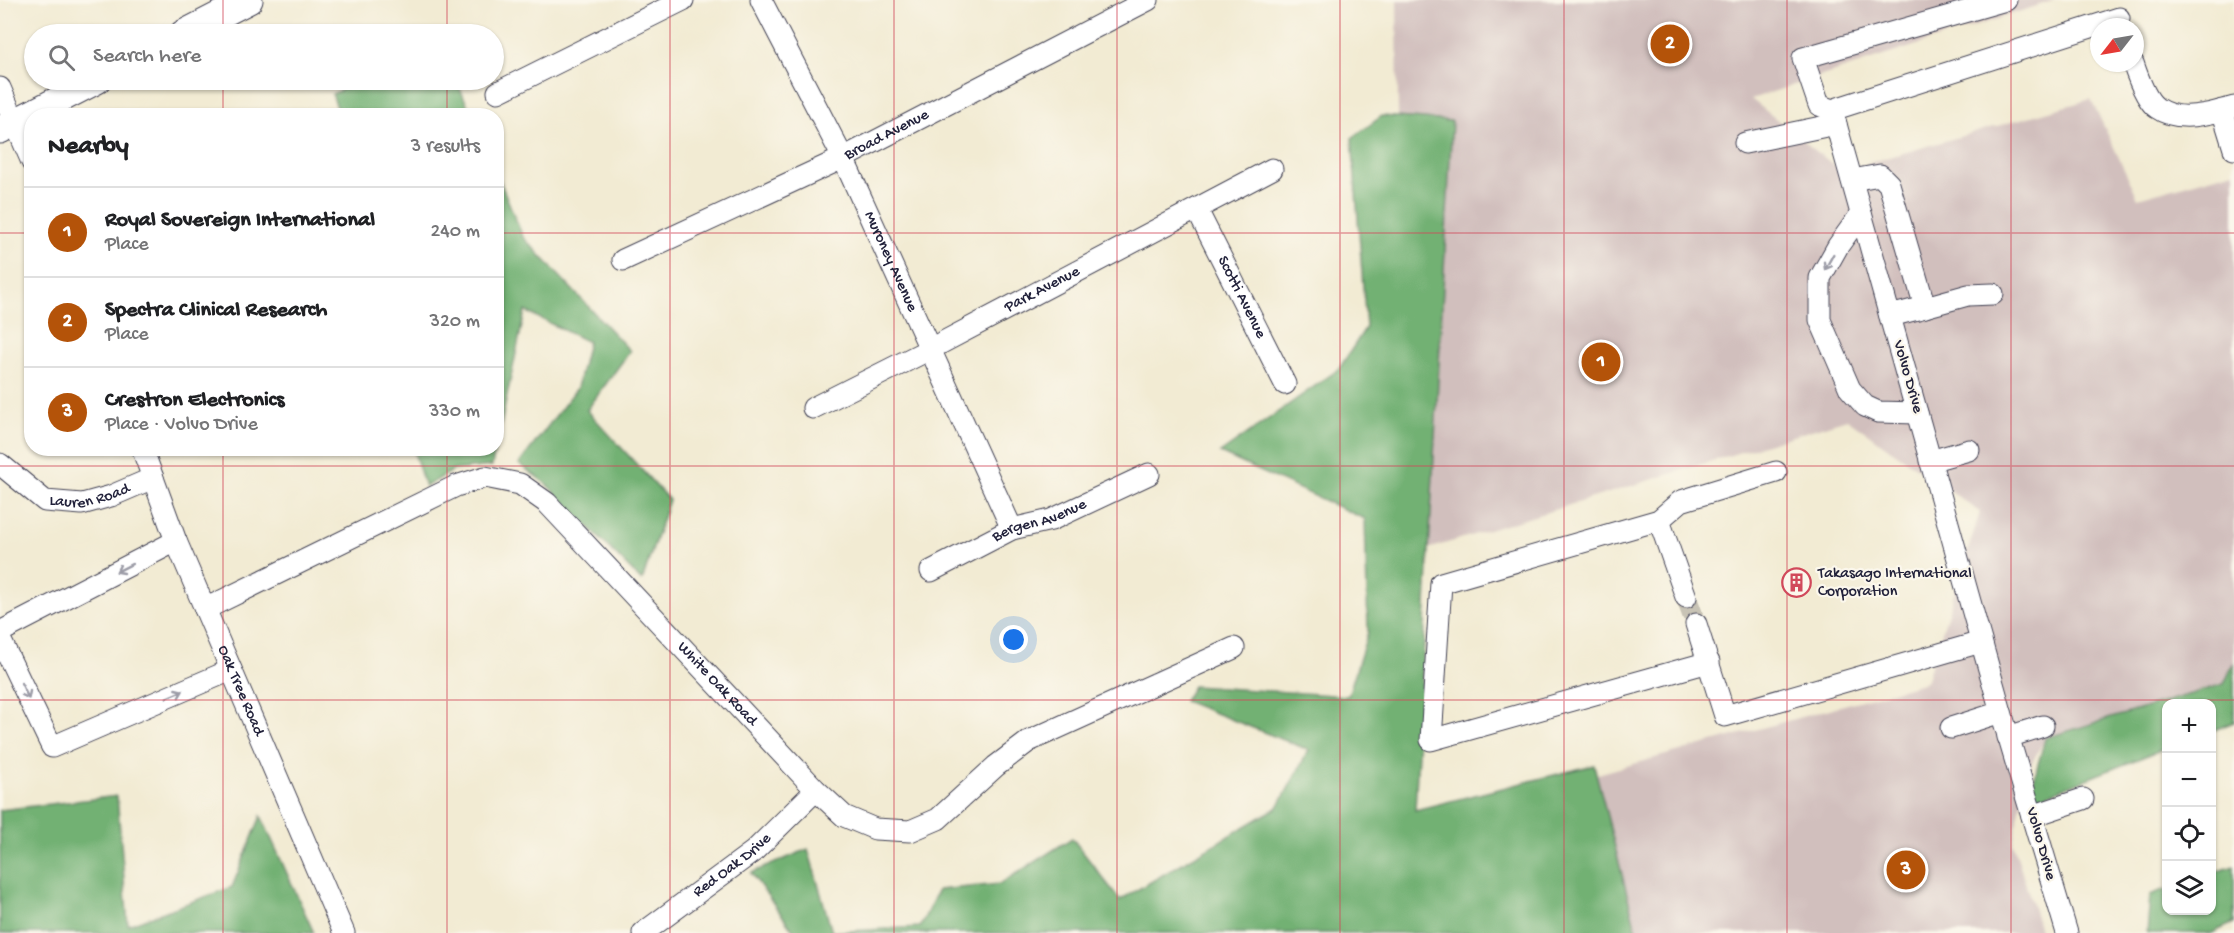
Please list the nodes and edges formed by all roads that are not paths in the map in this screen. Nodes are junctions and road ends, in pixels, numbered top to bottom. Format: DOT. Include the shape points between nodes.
graph roads {
  1 [pos="249,0"];
  2 [pos="683,0"];
  3 [pos="762,0"];
  4 [pos="1148,0"];
  5 [pos="2006,0"];
  6 [pos="2118,15"];
  7 [pos="202,24"];
  8 [pos="2136,72"];
  9 [pos="0,88"];
  10 [pos="504,89"];
  11 [pos="78,90"];
  12 [pos="502,90"];
  13 [pos="498,92"];
  14 [pos="43,108"];
  15 [pos="2228,108"];
  16 [pos="1834,117"];
  17 [pos="24,118"];
  18 [pos="8,126"];
  19 [pos="1745,143"];
  20 [pos="2234,149"];
  21 [pos="24,150"];
  22 [pos="843,158"];
  23 [pos="1272,169"];
  24 [pos="1852,180"];
  25 [pos="1197,210"];
  26 [pos="1861,214"];
  27 [pos="623,260"];
  28 [pos="1993,294"];
  29 [pos="1925,307"];
  30 [pos="1890,316"];
  31 [pos="930,349"];
  32 [pos="1285,384"];
  33 [pos="813,408"];
  34 [pos="1917,413"];
  35 [pos="1969,450"];
  36 [pos="145,456"];
  37 [pos="1930,461"];
  38 [pos="0,464"];
  39 [pos="1776,472"];
  40 [pos="1149,474"];
  41 [pos="153,477"];
  42 [pos="1659,520"];
  43 [pos="1012,529"];
  44 [pos="176,541"];
  45 [pos="931,571"];
  46 [pos="1686,597"];
  47 [pos="205,609"];
  48 [pos="1696,624"];
  49 [pos="0,632"];
  50 [pos="0,639"];
  51 [pos="1981,642"];
  52 [pos="1234,648"];
  53 [pos="1709,662"];
  54 [pos="231,670"];
  55 [pos="2001,712"];
  56 [pos="2043,726"];
  57 [pos="1951,728"];
  58 [pos="2008,737"];
  59 [pos="816,790"];
  60 [pos="2083,799"];
  61 [pos="2032,816"];
  62 [pos="344,933"];
  63 [pos="643,933"];
  64 [pos="2067,933"];
  1 -- 7 [label="main road"];
  2 -- 10 [label="street"];
  3 -- 22 [label="street, Muroney Avenue"];
  4 -- 22 [label="street, Broad Avenue"];
  5 -- 16 [label="street" via="1803,58 1819,105"];
  6 -- 16 [label="street"];
  8 -- 15 [label="street" via="2156,108 2193,116"];
  9 -- 18 [label="street"];
  11 -- 14 [label="main road"];
  12 -- 13 [label="street"];
  15 -- 20 [label="street"];
  16 -- 19 [label="street"];
  16 -- 24 [label="street, Volvo Drive"];
  17 -- 18 [label="main road"];
  18 -- 21 [label="street"];
  22 -- 27 [label="street, Broad Avenue"];
  22 -- 31 [label="street, Muroney Avenue"];
  23 -- 25 [label="street, Park Avenue"];
  24 -- 26 [label="street, Volvo Drive"];
  24 -- 29 [label="street" via="1880,175 1889,184"];
  25 -- 31 [label="street, Park Avenue"];
  25 -- 32 [label="street, Scotti Avenue"];
  26 -- 30 [label="street, Volvo Drive"];
  26 -- 34 [label="street, one-way" via="1820,278 1820,320 1850,389 1865,406 1878,412"];
  28 -- 29 [label="street" via="1968,295"];
  29 -- 30 [label="street"];
  30 -- 34 [label="street, Volvo Drive"];
  31 -- 33 [label="street, Park Avenue"];
  31 -- 43 [label="street, Muroney Avenue"];
  34 -- 37 [label="street, Volvo Drive"];
  35 -- 37 [label="street"];
  36 -- 41 [label="street, Oak Tree Road"];
  37 -- 51 [label="street, Volvo Drive"];
  38 -- 41 [label="street, Lauren Road" via="45,501 82,504"];
  39 -- 42 [label="street" via="1681,501"];
  40 -- 43 [label="street, Bergen Avenue" via="1051,520"];
  41 -- 44 [label="street, Oak Tree Road"];
  42 -- 46 [label="street"];
  42 -- 53 [label="street" via="1441,583 1431,740"];
  43 -- 45 [label="street, Bergen Avenue"];
  44 -- 47 [label="street, Oak Tree Road"];
  44 -- 49 [label="street, one-way"];
  47 -- 54 [label="street, Oak Tree Road"];
  47 -- 59 [label="street, White Oak Road" via="456,486 485,477 520,484 547,503"];
  48 -- 53 [label="street"];
  50 -- 54 [label="street, one-way" via="52,747"];
  51 -- 53 [label="street" via="1725,716"];
  51 -- 55 [label="street, Volvo Drive"];
  52 -- 59 [label="street, White Oak Road" via="1029,741 938,819 910,831 875,829 843,816"];
  54 -- 62 [label="street, Oak Tree Road"];
  55 -- 57 [label="street"];
  55 -- 58 [label="street, Volvo Drive"];
  56 -- 58 [label="street"];
  58 -- 61 [label="street, Volvo Drive"];
  59 -- 63 [label="street, Red Oak Drive" via="754,851"];
  60 -- 61 [label="street"];
  61 -- 64 [label="street, Volvo Drive"];
}
